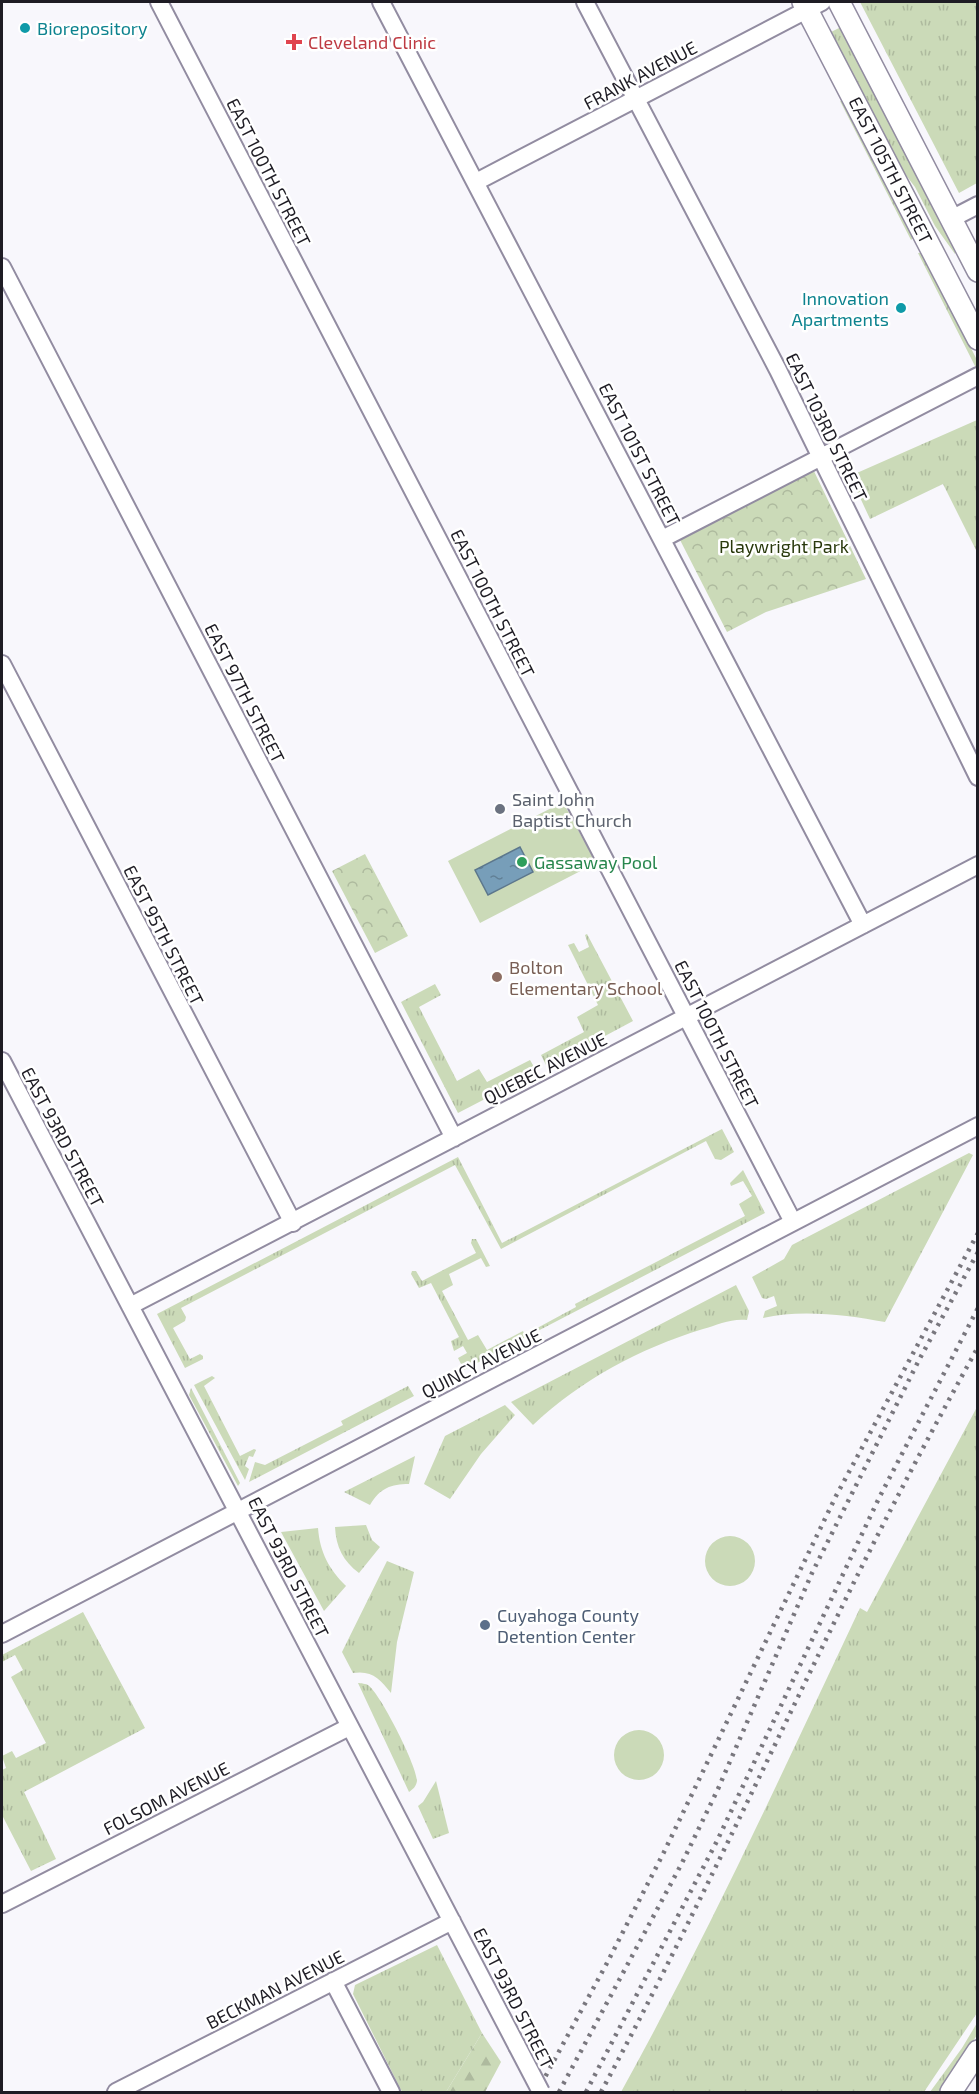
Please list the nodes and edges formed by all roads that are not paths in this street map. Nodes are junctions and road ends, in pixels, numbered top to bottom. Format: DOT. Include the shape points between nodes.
graph roads {
  1 [pos="159,2"];
  2 [pos="381,2"];
  3 [pos="585,2"];
  4 [pos="839,2"];
  5 [pos="811,4"];
  6 [pos="637,99"];
  7 [pos="476,183"];
  8 [pos="978,205"];
  9 [pos="951,219"];
  10 [pos="2,267"];
  11 [pos="978,272"];
  12 [pos="978,339"];
  13 [pos="978,376"];
  14 [pos="821,457"];
  15 [pos="662,539"];
  16 [pos="2,664"];
  17 [pos="978,777"];
  18 [pos="978,865"];
  19 [pos="863,925"];
  20 [pos="686,1017"];
  21 [pos="2,1061"];
  22 [pos="978,1126"];
  23 [pos="454,1138"];
  24 [pos="293,1222"];
  25 [pos="793,1222"];
  26 [pos="130,1306"];
  27 [pos="238,1511"];
  28 [pos="2,1634"];
  29 [pos="349,1727"];
  30 [pos="2,1904"];
  31 [pos="452,1921"];
  32 [pos="333,1981"];
  33 [pos="978,2051"];
  34 [pos="116,2092"];
  35 [pos="391,2092"];
  36 [pos="541,2092"];
  37 [pos="951,2092"];
  1 -- 20 [label="street, EAST 100TH STREET"];
  2 -- 7 [label="street, EAST 101ST STREET"];
  3 -- 6 [label="street, EAST 103RD STREET"];
  4 -- 9 [label="main road, EAST 105TH STREET"];
  5 -- 6 [label="street, FRANK AVENUE"];
  5 -- 12 [label="main road, EAST 105TH STREET"];
  6 -- 7 [label="street, FRANK AVENUE"];
  6 -- 14 [label="street, EAST 103RD STREET"];
  7 -- 15 [label="street, EAST 101ST STREET"];
  8 -- 9 [label="street"];
  9 -- 11 [label="main road, EAST 105TH STREET"];
  10 -- 23 [label="street, EAST 97TH STREET"];
  13 -- 14 [label="street"];
  14 -- 15 [label="street"];
  14 -- 17 [label="street, EAST 103RD STREET"];
  15 -- 19 [label="street, EAST 101ST STREET"];
  16 -- 24 [label="street, EAST 95TH STREET"];
  18 -- 19 [label="street, QUEBEC AVENUE"];
  19 -- 20 [label="street, QUEBEC AVENUE"];
  20 -- 23 [label="street, QUEBEC AVENUE"];
  20 -- 25 [label="street, EAST 100TH STREET"];
  21 -- 26 [label="street, EAST 93RD STREET"];
  22 -- 25 [label="street, QUINCY AVENUE"];
  23 -- 24 [label="street, QUEBEC AVENUE"];
  24 -- 26 [label="street, QUEBEC AVENUE"];
  25 -- 27 [label="street, QUINCY AVENUE"];
  26 -- 27 [label="street, EAST 93RD STREET"];
  27 -- 28 [label="street, QUINCY AVENUE"];
  27 -- 29 [label="street, EAST 93RD STREET"];
  29 -- 30 [label="street, FOLSOM AVENUE"];
  29 -- 31 [label="street, EAST 93RD STREET"];
  31 -- 32 [label="street, BECKMAN AVENUE"];
  31 -- 36 [label="street, EAST 93RD STREET, bridge"];
  32 -- 34 [label="street, BECKMAN AVENUE"];
  32 -- 35 [label="street"];
  33 -- 37 [label="main road"];
}
